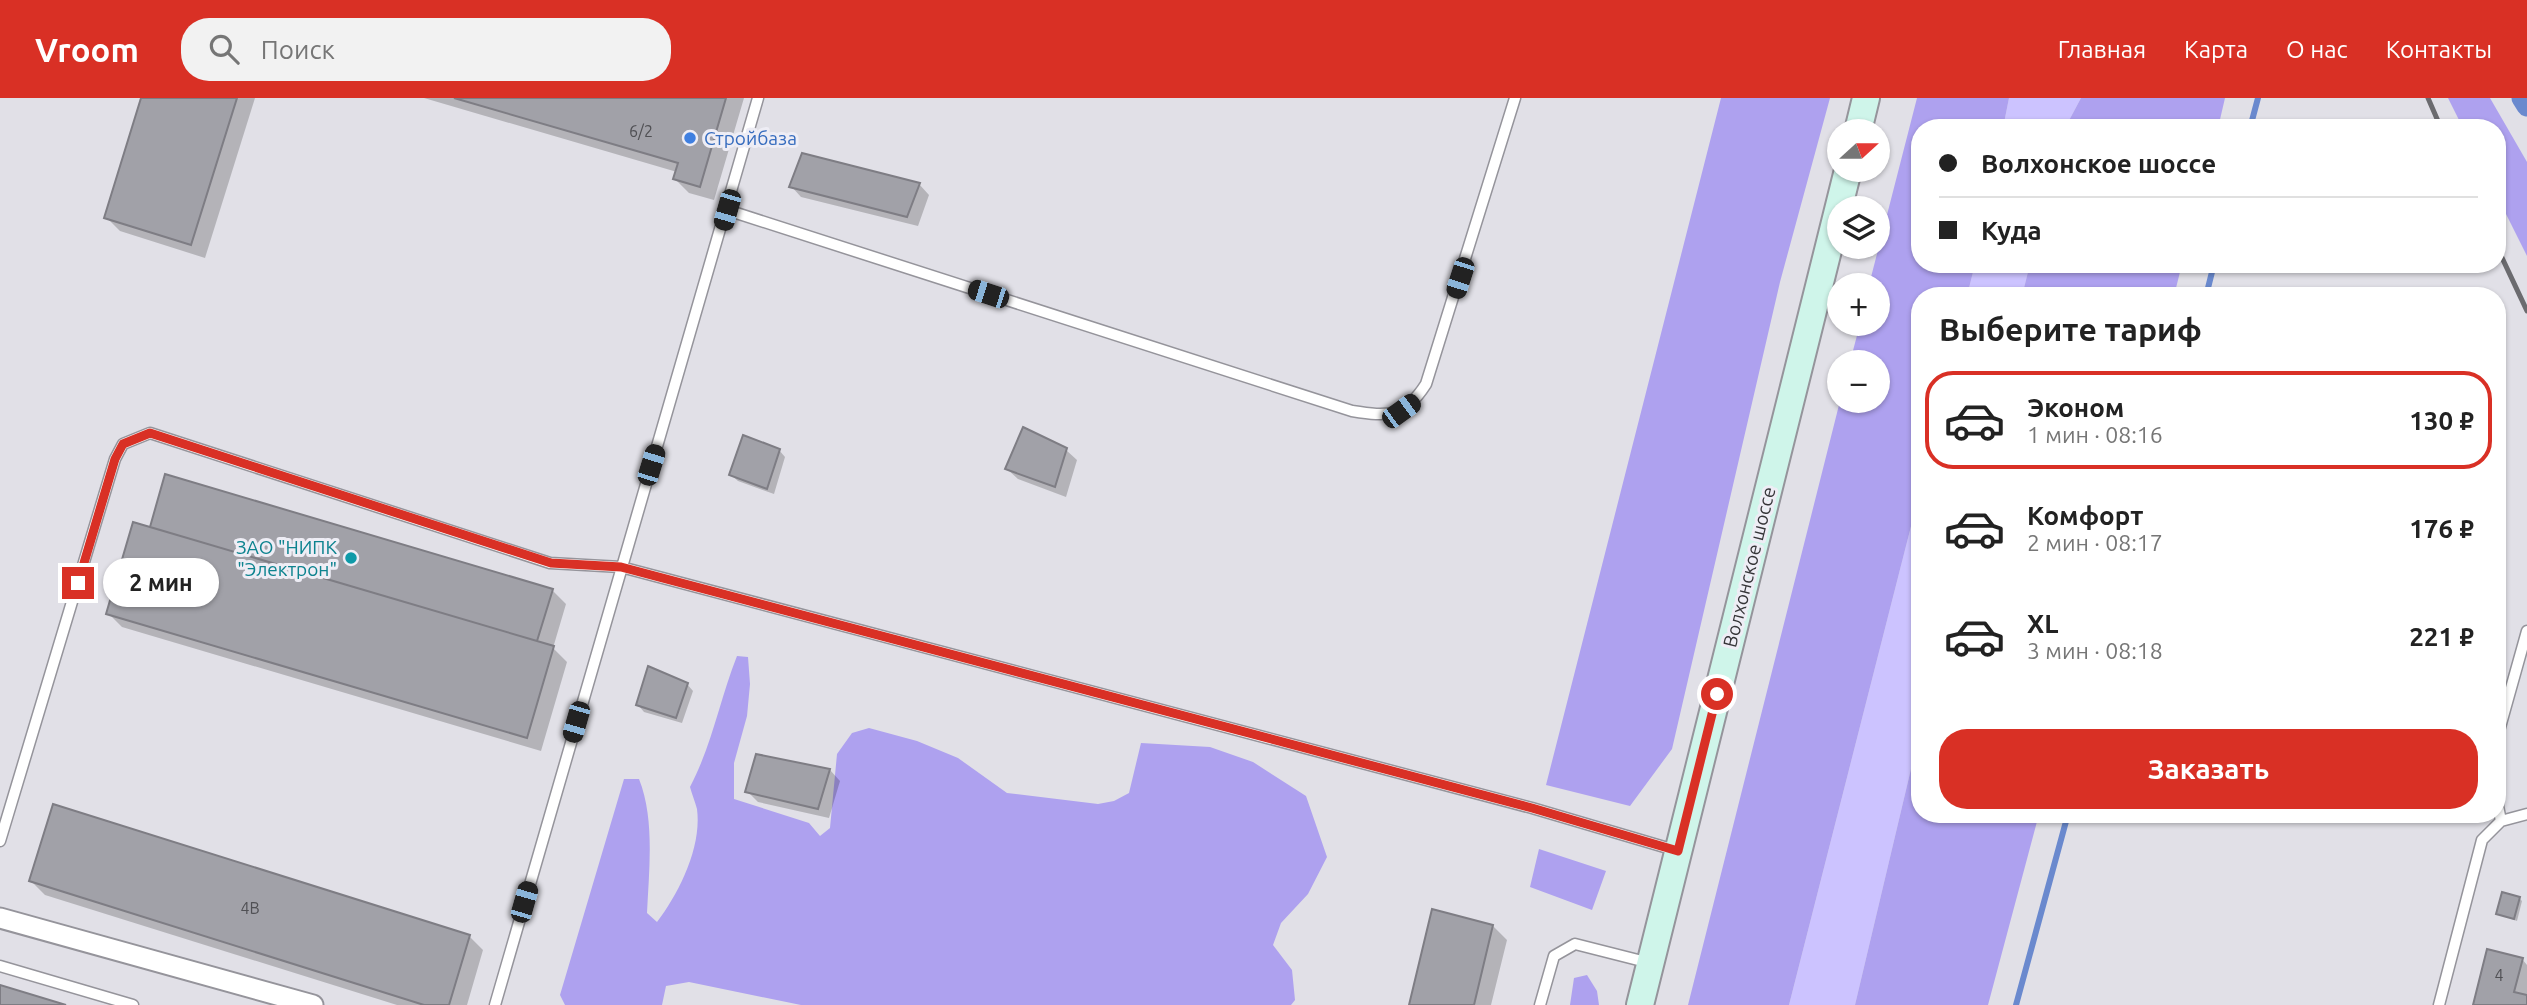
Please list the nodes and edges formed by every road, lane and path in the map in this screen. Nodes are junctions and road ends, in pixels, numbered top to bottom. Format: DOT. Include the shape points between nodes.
graph roads {
  1 [pos="758,98"];
  2 [pos="1515,98"];
  3 [pos="1866,98"];
  4 [pos="1861,119"];
  5 [pos="1845,182"];
  6 [pos="727,210"];
  7 [pos="621,567"];
  8 [pos="2527,631"];
  9 [pos="2525,645"];
  10 [pos="2506,708"];
  11 [pos="2527,814"];
  12 [pos="2506,820"];
  13 [pos="2499,823"];
  14 [pos="0,841"];
  15 [pos="1678,851"];
  16 [pos="0,918"];
  17 [pos="1650,963"];
  18 [pos="0,966"];
  19 [pos="133,1005"];
  20 [pos="313,1005"];
  21 [pos="495,1005"];
  22 [pos="1540,1005"];
  23 [pos="1640,1005"];
  24 [pos="2439,1005"];
  1 -- 6 [label="lane"];
  2 -- 6 [label="lane" via="1426,384 1401,411 1380,416 1352,411"];
  3 -- 4 [label="main road"];
  5 -- 15 [label="main road, Волхонское шоссе"];
  6 -- 7 [label="lane"];
  7 -- 14 [label="lane" via="551,563 150,433 137,436 123,444 115,459"];
  7 -- 15 [label="lane" via="1532,808"];
  7 -- 21 [label="lane"];
  8 -- 9 [label="lane"];
  9 -- 10 [label="lane"];
  11 -- 12 [label="lane"];
  13 -- 24 [label="lane" via="2482,840"];
  15 -- 17 [label="main road, Волхонское шоссе"];
  16 -- 20 [label="street"];
  17 -- 22 [label="lane" via="1575,944 1554,956"];
  17 -- 23 [label="main road, Волхонское шоссе"];
  18 -- 19 [label="lane"];
}
